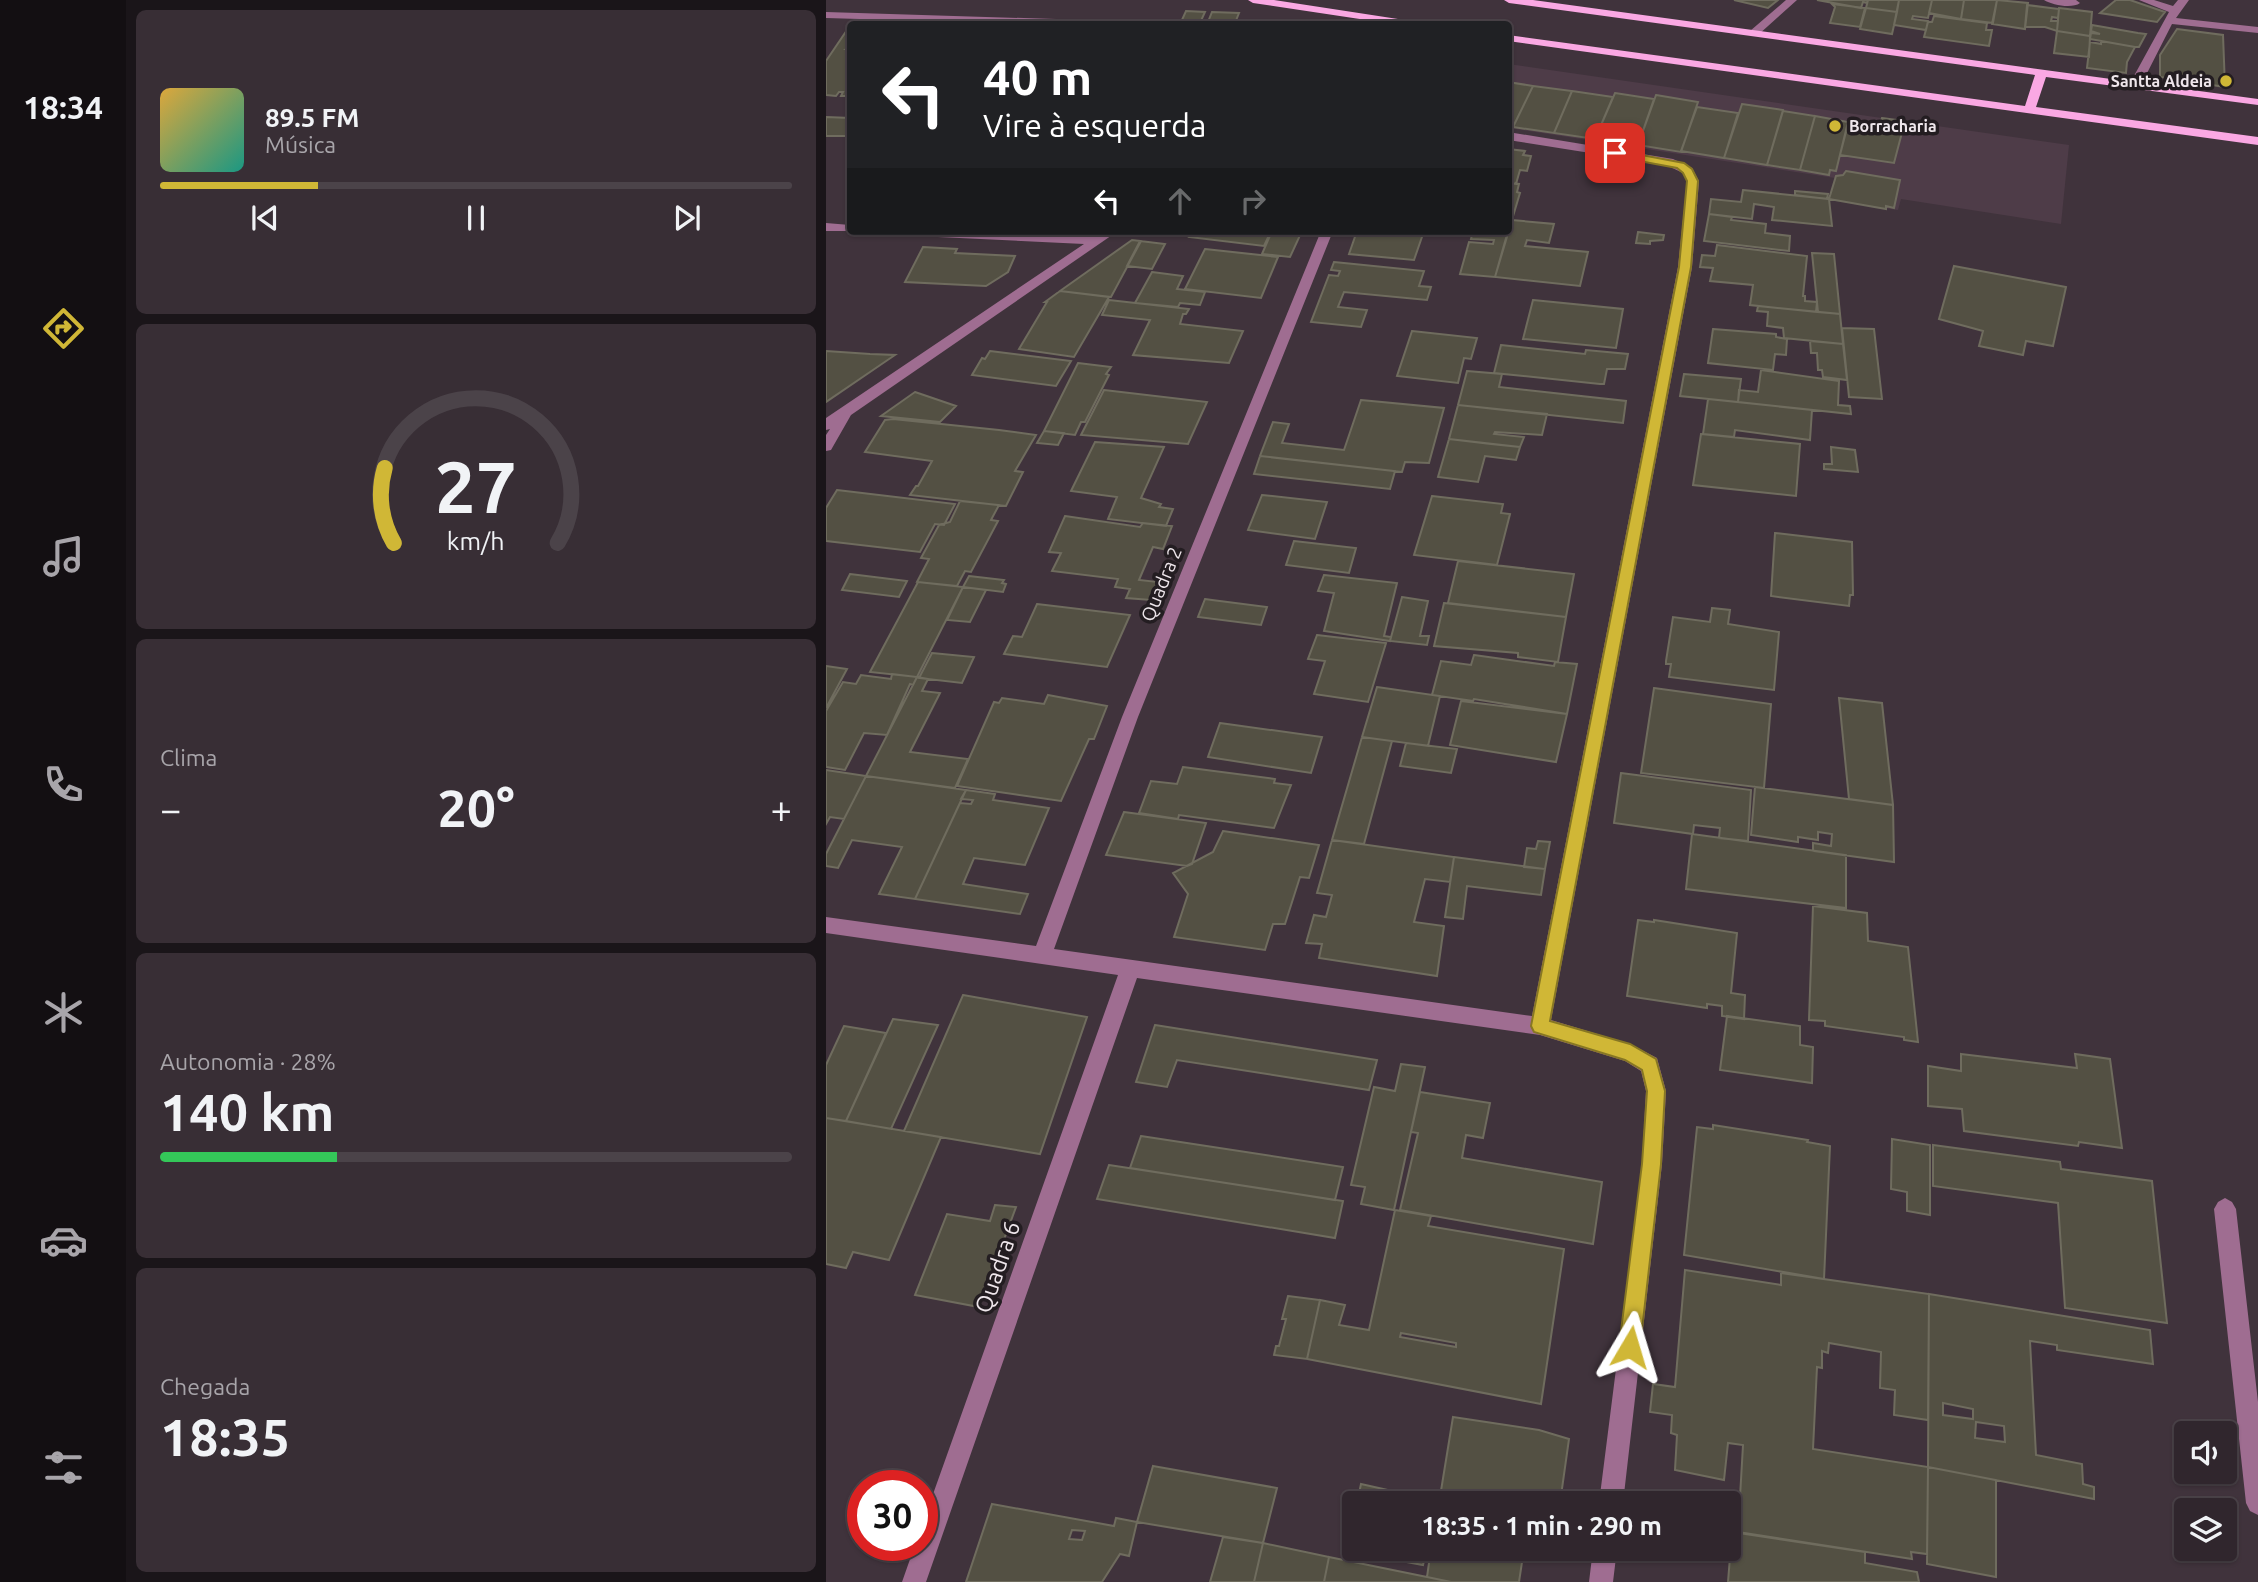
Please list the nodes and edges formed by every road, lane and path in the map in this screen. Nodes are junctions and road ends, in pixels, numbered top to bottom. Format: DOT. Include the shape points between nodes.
graph roads {
  1 [pos="1253,0"];
  2 [pos="1509,0"];
  3 [pos="1792,0"];
  4 [pos="2049,0"];
  5 [pos="2144,0"];
  6 [pos="2183,0"];
  7 [pos="2075,3"];
  8 [pos="826,15"];
  9 [pos="2172,16"];
  10 [pos="1022,21"];
  11 [pos="1391,21"];
  12 [pos="2258,30"];
  13 [pos="1754,33"];
  14 [pos="1512,39"];
  15 [pos="2042,72"];
  16 [pos="2135,85"];
  17 [pos="2258,102"];
  18 [pos="2030,109"];
  19 [pos="1512,137"];
  20 [pos="2258,141"];
  21 [pos="826,228"];
  22 [pos="847,229"];
  23 [pos="976,235"];
  24 [pos="1106,235"];
  25 [pos="1324,235"];
  26 [pos="1097,241"];
  27 [pos="849,411"];
  28 [pos="826,425"];
  29 [pos="826,446"];
  30 [pos="826,925"];
  31 [pos="1041,957"];
  32 [pos="1130,969"];
  33 [pos="1540,1026"];
  34 [pos="2225,1209"];
  35 [pos="1612,1491"];
  36 [pos="2258,1503"];
  37 [pos="1604,1561"];
  38 [pos="914,1582"];
  39 [pos="1601,1582"];
  1 -- 11 [label="main road"];
  2 -- 13 [label="main road"];
  3 -- 13 [label="street"];
  4 -- 7 [label="street"];
  5 -- 9 [label="street"];
  6 -- 9 [label="street"];
  8 -- 10 [label="street"];
  9 -- 12 [label="street"];
  9 -- 16 [label="street"];
  13 -- 15 [label="main road"];
  14 -- 18 [label="main road"];
  15 -- 16 [label="main road"];
  15 -- 18 [label="main road"];
  16 -- 17 [label="main road"];
  18 -- 20 [label="main road"];
  19 -- 33 [label="street" via="1669,162 1688,171 1693,181 1685,267"];
  21 -- 22 [label="street"];
  23 -- 26 [label="street"];
  24 -- 26 [label="street"];
  25 -- 31 [label="street, Quadra 2" via="1129,717"];
  26 -- 27 [label="street"];
  27 -- 28 [label="street"];
  27 -- 29 [label="street"];
  30 -- 31 [label="street"];
  31 -- 32 [label="street"];
  32 -- 33 [label="street"];
  32 -- 38 [label="street, Quadra 6"];
  33 -- 35 [label="street" via="1630,1052 1650,1065 1656,1091 1652,1164"];
  34 -- 36 [label="street"];
  37 -- 39 [label="street"];
}
